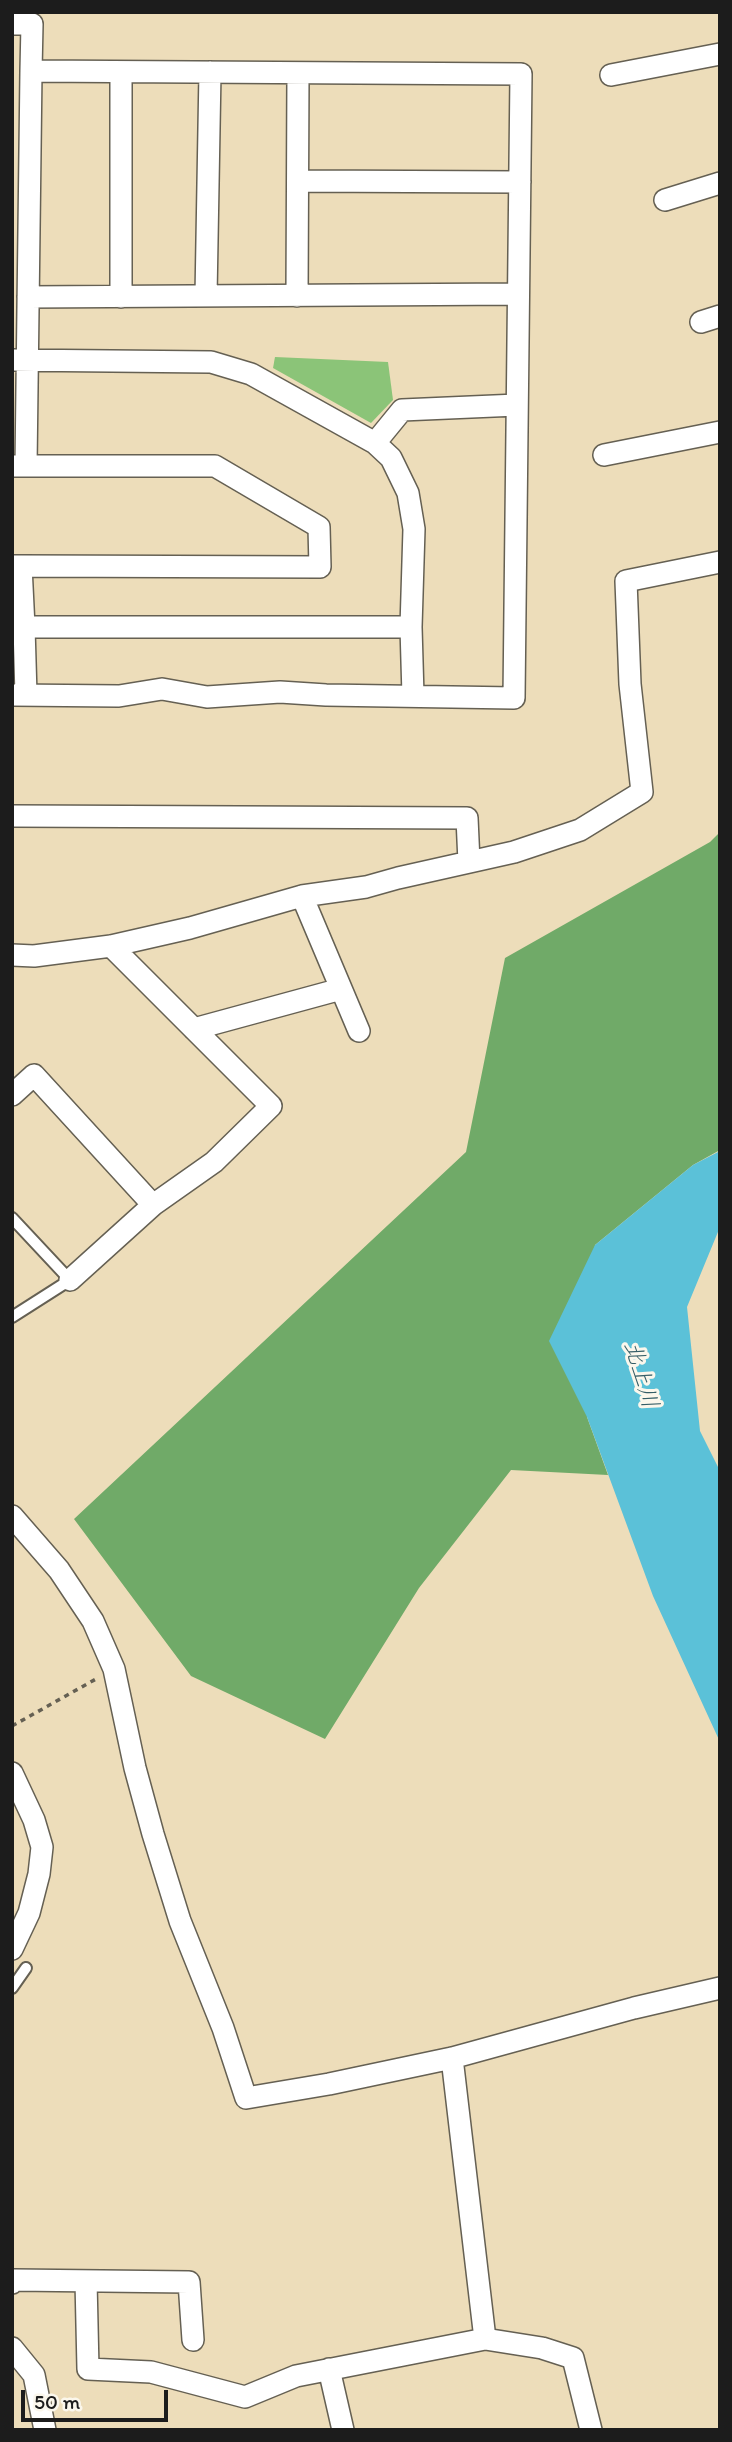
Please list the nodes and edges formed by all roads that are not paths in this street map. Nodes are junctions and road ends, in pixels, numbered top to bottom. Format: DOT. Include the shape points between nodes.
graph roads {
  1 [pos="12,24"];
  2 [pos="720,54"];
  3 [pos="31,71"];
  4 [pos="121,72"];
  5 [pos="210,72"];
  6 [pos="299,73"];
  7 [pos="611,75"];
  8 [pos="298,181"];
  9 [pos="520,182"];
  10 [pos="720,183"];
  11 [pos="665,200"];
  12 [pos="518,294"];
  13 [pos="206,296"];
  14 [pos="298,296"];
  15 [pos="28,297"];
  16 [pos="121,297"];
  17 [pos="20,360"];
  18 [pos="517,405"];
  19 [pos="720,432"];
  20 [pos="375,443"];
  21 [pos="604,455"];
  22 [pos="19,466"];
  23 [pos="720,562"];
  24 [pos="17,566"];
  25 [pos="18,627"];
  26 [pos="411,627"];
  27 [pos="19,695"];
  28 [pos="413,696"];
  29 [pos="12,816"];
  30 [pos="469,862"];
  31 [pos="302,896"];
  32 [pos="111,946"];
  33 [pos="12,955"];
  34 [pos="341,989"];
  35 [pos="194,1029"];
  36 [pos="359,1031"];
  37 [pos="12,1095"];
  38 [pos="153,1205"];
  39 [pos="12,1218"];
  40 [pos="70,1280"];
  41 [pos="12,1317"];
  42 [pos="12,1516"];
  43 [pos="12,1773"];
  44 [pos="12,1949"];
  45 [pos="26,1968"];
  46 [pos="12,1988"];
  47 [pos="720,1988"];
  48 [pos="453,2058"];
  49 [pos="86,2281"];
  50 [pos="12,2283"];
  51 [pos="485,2339"];
  52 [pos="193,2340"];
  53 [pos="12,2348"];
  54 [pos="329,2370"];
  55 [pos="45,2430"];
  56 [pos="343,2430"];
  57 [pos="592,2430"];
  1 -- 3 [label="street" via="32,23"];
  2 -- 7 [label="street"];
  3 -- 4 [label="street"];
  3 -- 15 [label="street"];
  4 -- 5 [label="street"];
  4 -- 16 [label="street"];
  5 -- 6 [label="street"];
  5 -- 13 [label="street"];
  6 -- 8 [label="street"];
  6 -- 9 [label="street" via="521,74"];
  8 -- 9 [label="street"];
  8 -- 14 [label="street"];
  9 -- 12 [label="street"];
  10 -- 11 [label="street"];
  12 -- 14 [label="street"];
  12 -- 18 [label="street"];
  13 -- 14 [label="street"];
  13 -- 16 [label="street"];
  15 -- 16 [label="street"];
  15 -- 17 [label="street"];
  17 -- 20 [label="street" via="211,362 251,374"];
  17 -- 22 [label="street"];
  18 -- 20 [label="street" via="402,410"];
  18 -- 28 [label="street" via="514,698"];
  19 -- 21 [label="street"];
  20 -- 26 [label="street" via="391,458 408,493 414,529"];
  22 -- 24 [label="street" via="215,466 319,527 320,567"];
  23 -- 30 [label="street" via="626,581 630,684 642,792 580,830"];
  24 -- 25 [label="street"];
  25 -- 26 [label="street"];
  25 -- 27 [label="street"];
  26 -- 28 [label="street"];
  27 -- 28 [label="street" via="120,696 162,689 207,697 280,692"];
  29 -- 30 [label="street" via="467,818"];
  30 -- 31 [label="street" via="366,887"];
  31 -- 32 [label="street"];
  31 -- 34 [label="street"];
  32 -- 33 [label="street"];
  32 -- 35 [label="street"];
  34 -- 35 [label="street"];
  34 -- 36 [label="street"];
  35 -- 38 [label="street" via="271,1106 214,1162"];
  37 -- 38 [label="street" via="34,1075"];
  38 -- 40 [label="street"];
  39 -- 40 [label="lane"];
  40 -- 41 [label="lane"];
  42 -- 48 [label="street" via="59,1570 93,1621 114,1668 153,1834 246,2098"];
  43 -- 44 [label="street" via="42,1847 29,1913"];
  45 -- 46 [label="lane"];
  47 -- 48 [label="street"];
  48 -- 51 [label="street"];
  49 -- 50 [label="street"];
  49 -- 52 [label="street" via="189,2282"];
  49 -- 54 [label="street" via="88,2369 151,2372 245,2396 296,2376"];
  51 -- 54 [label="street"];
  51 -- 57 [label="street" via="573,2358"];
  53 -- 55 [label="street" via="34,2375"];
  54 -- 56 [label="street"];
}
